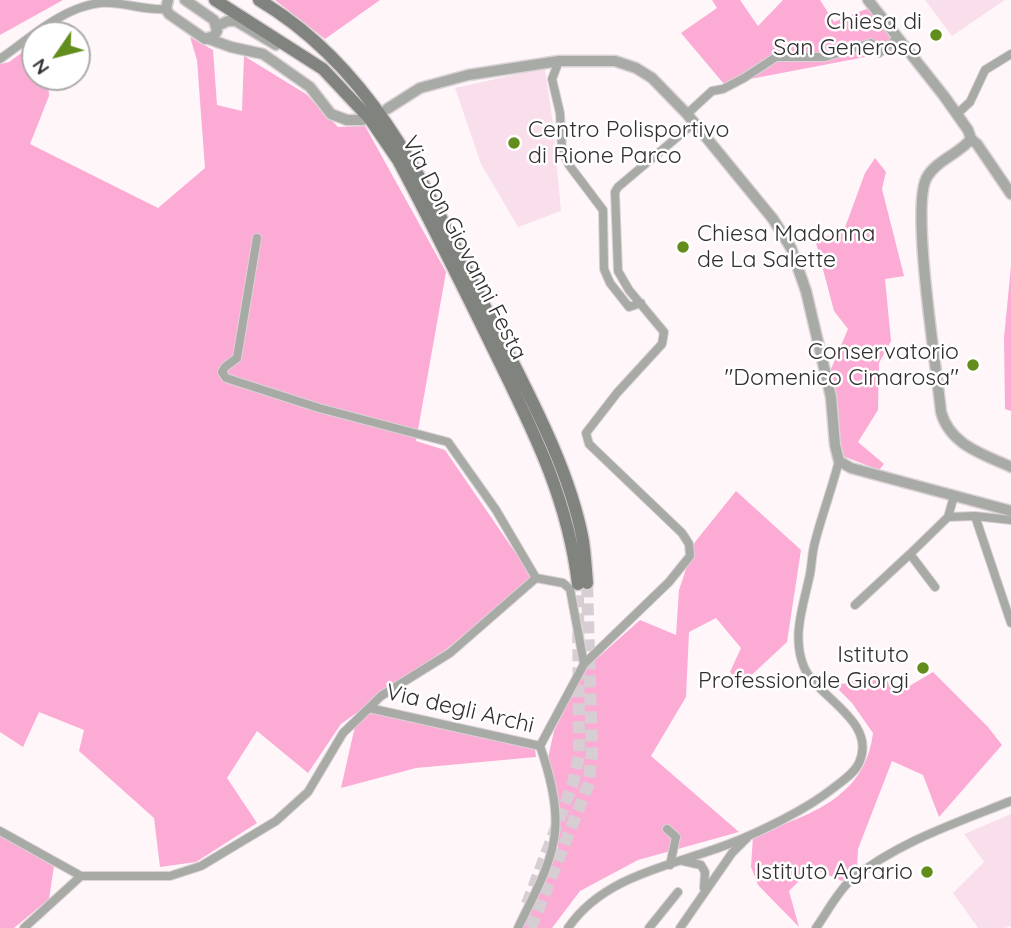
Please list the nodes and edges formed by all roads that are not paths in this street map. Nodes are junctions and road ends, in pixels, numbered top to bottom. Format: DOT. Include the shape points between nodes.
graph roads {
  1 [pos="186,0"];
  2 [pos="215,0"];
  3 [pos="259,0"];
  4 [pos="868,0"];
  5 [pos="167,5"];
  6 [pos="217,26"];
  7 [pos="898,38"];
  8 [pos="209,39"];
  9 [pos="300,53"];
  10 [pos="1011,54"];
  11 [pos="0,59"];
  12 [pos="559,61"];
  13 [pos="387,108"];
  14 [pos="957,114"];
  15 [pos="690,118"];
  16 [pos="363,120"];
  17 [pos="971,139"];
  18 [pos="1011,194"];
  19 [pos="257,238"];
  20 [pos="641,303"];
  21 [pos="839,461"];
  22 [pos="1011,467"];
  23 [pos="954,496"];
  24 [pos="1011,512"];
  25 [pos="975,516"];
  26 [pos="948,517"];
  27 [pos="1011,520"];
  28 [pos="910,554"];
  29 [pos="536,578"];
  30 [pos="935,587"];
  31 [pos="855,605"];
  32 [pos="1011,623"];
  33 [pos="584,664"];
  34 [pos="369,708"];
  35 [pos="540,746"];
  36 [pos="1011,801"];
  37 [pos="667,829"];
  38 [pos="0,831"];
  39 [pos="749,836"];
  40 [pos="682,861"];
  41 [pos="670,865"];
  42 [pos="82,876"];
  43 [pos="678,892"];
  44 [pos="702,895"];
  45 [pos="24,928"];
  46 [pos="518,928"];
  47 [pos="568,928"];
  48 [pos="649,928"];
  49 [pos="680,928"];
  50 [pos="816,928"];
  1 -- 6 [label="street"];
  2 -- 9 [label="main road, Via Don Giovanni Festa"];
  3 -- 9 [label="main road, Via Don Giovanni Festa" via="299,26 349,75 413,164 554,452 583,540 582,584 544,456 420,200 370,119 323,69"];
  4 -- 7 [label="street"];
  5 -- 8 [label="street"];
  5 -- 11 [label="street" via="103,3 83,7 49,24"];
  6 -- 8 [label="street"];
  6 -- 9 [label="street" via="236,21"];
  7 -- 14 [label="street"];
  7 -- 15 [label="street" via="879,52 871,43 825,57 776,57 712,91"];
  8 -- 16 [label="street" via="263,54 310,87 331,114"];
  10 -- 14 [label="street" via="985,70 970,102"];
  12 -- 13 [label="street" via="468,75 420,88"];
  12 -- 15 [label="street" via="625,64 652,78"];
  12 -- 20 [label="street" via="552,79 562,150 603,210 604,269 610,283 629,307"];
  14 -- 17 [label="street"];
  15 -- 20 [label="street" via="615,192 618,271"];
  15 -- 21 [label="street" via="773,219 794,256 831,397"];
  17 -- 18 [label="street"];
  17 -- 22 [label="street" via="931,172 921,198 941,412 955,439"];
  19 -- 29 [label="street" via="237,358 222,372 226,378 448,442"];
  20 -- 33 [label="street" via="664,332 662,344 586,433 589,444 682,533 690,556"];
  21 -- 23 [label="street"];
  21 -- 39 [label="street" via="814,545 799,622 799,648 810,677 844,710 858,732 862,747 859,763 818,800"];
  23 -- 24 [label="street"];
  23 -- 26 [label="street"];
  25 -- 26 [label="street"];
  25 -- 27 [label="street"];
  25 -- 32 [label="street"];
  26 -- 28 [label="street"];
  28 -- 30 [label="street"];
  28 -- 31 [label="street"];
  29 -- 33 [label="street" via="563,583 570,589"];
  29 -- 34 [label="street" via="450,653"];
  33 -- 35 [label="street"];
  34 -- 35 [label="street, Via degli Archi"];
  34 -- 42 [label="street, Via degli Archi" via="342,733 308,792 276,821 201,866 170,876"];
  35 -- 46 [label="street, Via degli Archi" via="552,793 555,830 550,856"];
  36 -- 50 [label="street" via="938,828 849,881"];
  37 -- 41 [label="street" via="676,837"];
  38 -- 42 [label="street"];
  39 -- 40 [label="street"];
  39 -- 44 [label="street"];
  40 -- 41 [label="street"];
  40 -- 44 [label="street" via="701,865 705,872"];
  41 -- 47 [label="street" via="604,891"];
  42 -- 45 [label="street"];
  43 -- 48 [label="street"];
  44 -- 49 [label="street"];
}
